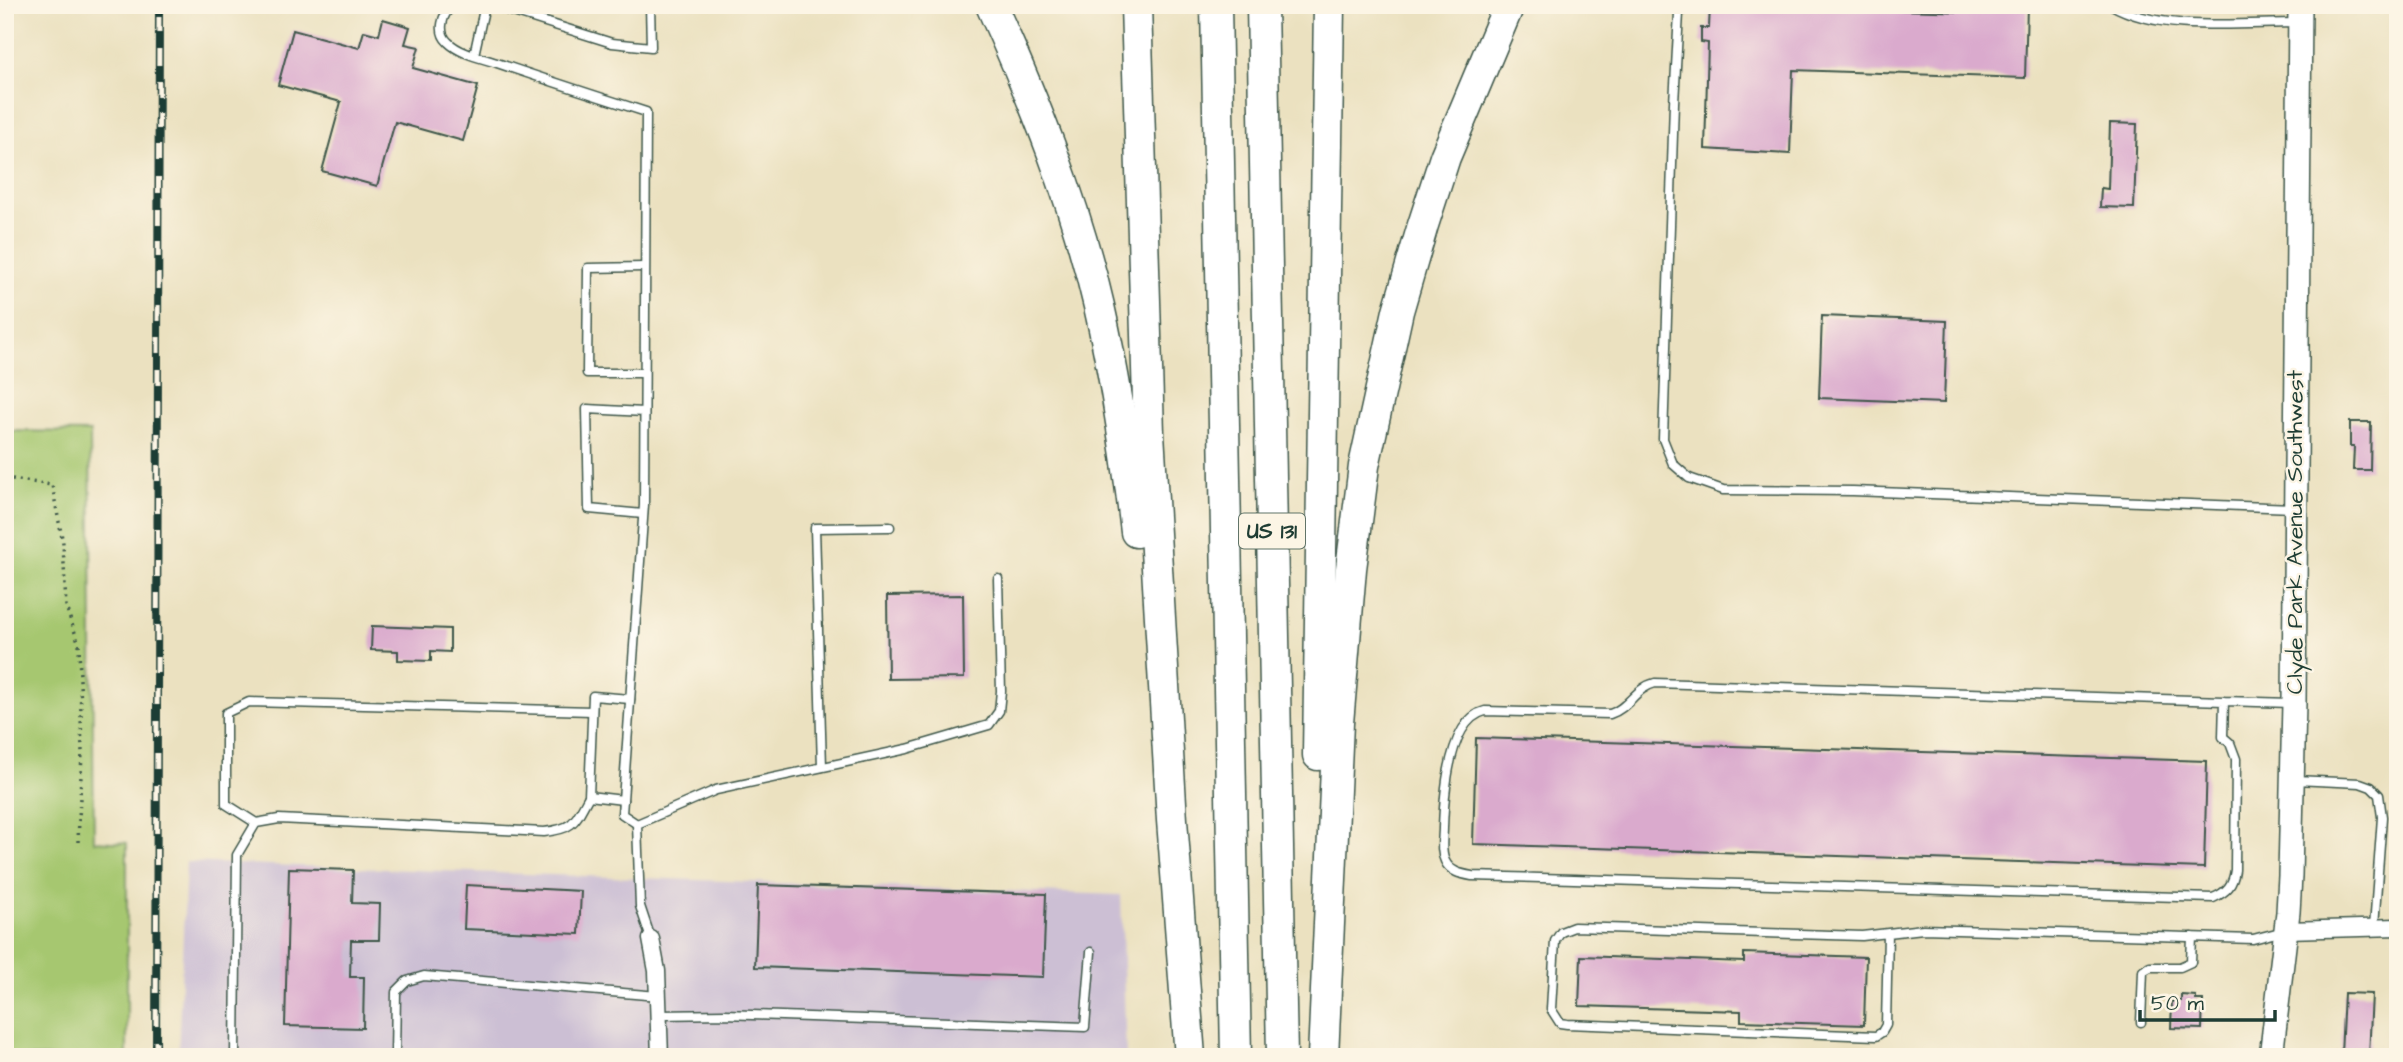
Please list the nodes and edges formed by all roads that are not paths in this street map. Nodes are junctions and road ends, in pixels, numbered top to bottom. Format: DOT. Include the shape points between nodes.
graph roads {
  1 [pos="453,5"];
  2 [pos="485,5"];
  3 [pos="491,5"];
  4 [pos="650,5"];
  5 [pos="991,5"];
  6 [pos="1136,5"];
  7 [pos="1216,5"];
  8 [pos="1262,5"];
  9 [pos="1329,5"];
  10 [pos="1509,5"];
  11 [pos="1682,5"];
  12 [pos="2112,5"];
  13 [pos="2300,14"];
  14 [pos="474,55"];
  15 [pos="645,267"];
  16 [pos="644,373"];
  17 [pos="644,412"];
  18 [pos="2296,508"];
  19 [pos="643,514"];
  20 [pos="890,527"];
  21 [pos="998,579"];
  22 [pos="630,699"];
  23 [pos="2224,701"];
  24 [pos="2294,703"];
  25 [pos="592,711"];
  26 [pos="822,767"];
  27 [pos="2292,780"];
  28 [pos="589,796"];
  29 [pos="623,800"];
  30 [pos="1172,820"];
  31 [pos="256,823"];
  32 [pos="636,824"];
  33 [pos="2398,927"];
  34 [pos="2374,928"];
  35 [pos="2286,930"];
  36 [pos="1888,933"];
  37 [pos="2192,937"];
  38 [pos="651,939"];
  39 [pos="1091,952"];
  40 [pos="658,996"];
  41 [pos="659,1015"];
  42 [pos="2141,1022"];
  43 [pos="236,1057"];
  44 [pos="395,1057"];
  45 [pos="660,1057"];
  46 [pos="1190,1057"];
  47 [pos="1236,1057"];
  48 [pos="1282,1057"];
  49 [pos="1321,1057"];
  50 [pos="2271,1057"];
  1 -- 14 [label="lane" via="444,14 444,37"];
  2 -- 14 [label="lane"];
  3 -- 4 [label="lane" via="612,43 651,47"];
  5 -- 30 [label="highway" via="1053,155 1099,304 1130,476"];
  6 -- 30 [label="highway" via="1145,340"];
  7 -- 47 [label="highway, US 131"];
  8 -- 48 [label="highway, US 131"];
  9 -- 49 [label="highway" via="1318,684"];
  10 -- 49 [label="highway" via="1445,157 1423,225 1398,311 1364,466 1338,723"];
  11 -- 18 [label="lane" via="1674,103 1663,439 1673,464 1689,478 1723,490"];
  12 -- 13 [label="lane" via="2177,24"];
  13 -- 18 [label="main road, Clyde Park Avenue Southwest"];
  14 -- 15 [label="lane" via="646,112"];
  15 -- 16 [label="lane"];
  15 -- 16 [label="lane" via="588,268 587,373"];
  16 -- 17 [label="lane"];
  17 -- 19 [label="lane"];
  17 -- 19 [label="lane" via="587,409 589,509"];
  18 -- 24 [label="main road, Clyde Park Avenue Southwest"];
  19 -- 22 [label="lane"];
  20 -- 26 [label="lane" via="815,528"];
  21 -- 26 [label="lane" via="1001,691 999,711 989,725"];
  22 -- 25 [label="lane" via="593,696"];
  22 -- 29 [label="lane"];
  23 -- 23 [label="lane" via="2223,737 2236,759 2235,870 2231,886 2213,898 1472,876 1453,871 1444,857 1444,797 1455,746 1472,718 1485,711 1610,714 1623,709 1641,689 1655,684"];
  23 -- 24 [label="lane"];
  24 -- 27 [label="main road, Clyde Park Avenue Southwest"];
  25 -- 28 [label="lane"];
  25 -- 31 [label="lane" via="248,702 226,713 226,804"];
  26 -- 32 [label="lane" via="716,790"];
  27 -- 34 [label="lane" via="2360,783 2379,795 2382,817"];
  27 -- 35 [label="main road, Clyde Park Avenue Southwest"];
  28 -- 29 [label="lane"];
  28 -- 31 [label="lane" via="574,824 564,830 279,819"];
  29 -- 32 [label="lane" via="622,814"];
  30 -- 46 [label="highway"];
  31 -- 43 [label="lane" via="237,855"];
  32 -- 38 [label="lane" via="640,906"];
  33 -- 34 [label="street"];
  34 -- 35 [label="street"];
  35 -- 37 [label="lane" via="2253,939"];
  35 -- 50 [label="main road, Clyde Park Avenue Southwest"];
  36 -- 36 [label="lane" via="1574,927 1561,932 1555,941 1551,1009 1556,1019 1567,1024 1876,1036 1886,1025"];
  36 -- 37 [label="lane" via="1923,929"];
  37 -- 42 [label="lane" via="2191,961 2180,967 2143,971"];
  38 -- 40 [label="street"];
  39 -- 41 [label="lane" via="1085,1027"];
  40 -- 41 [label="street"];
  40 -- 44 [label="lane" via="424,976 407,981 396,992"];
  41 -- 45 [label="street"];
}
